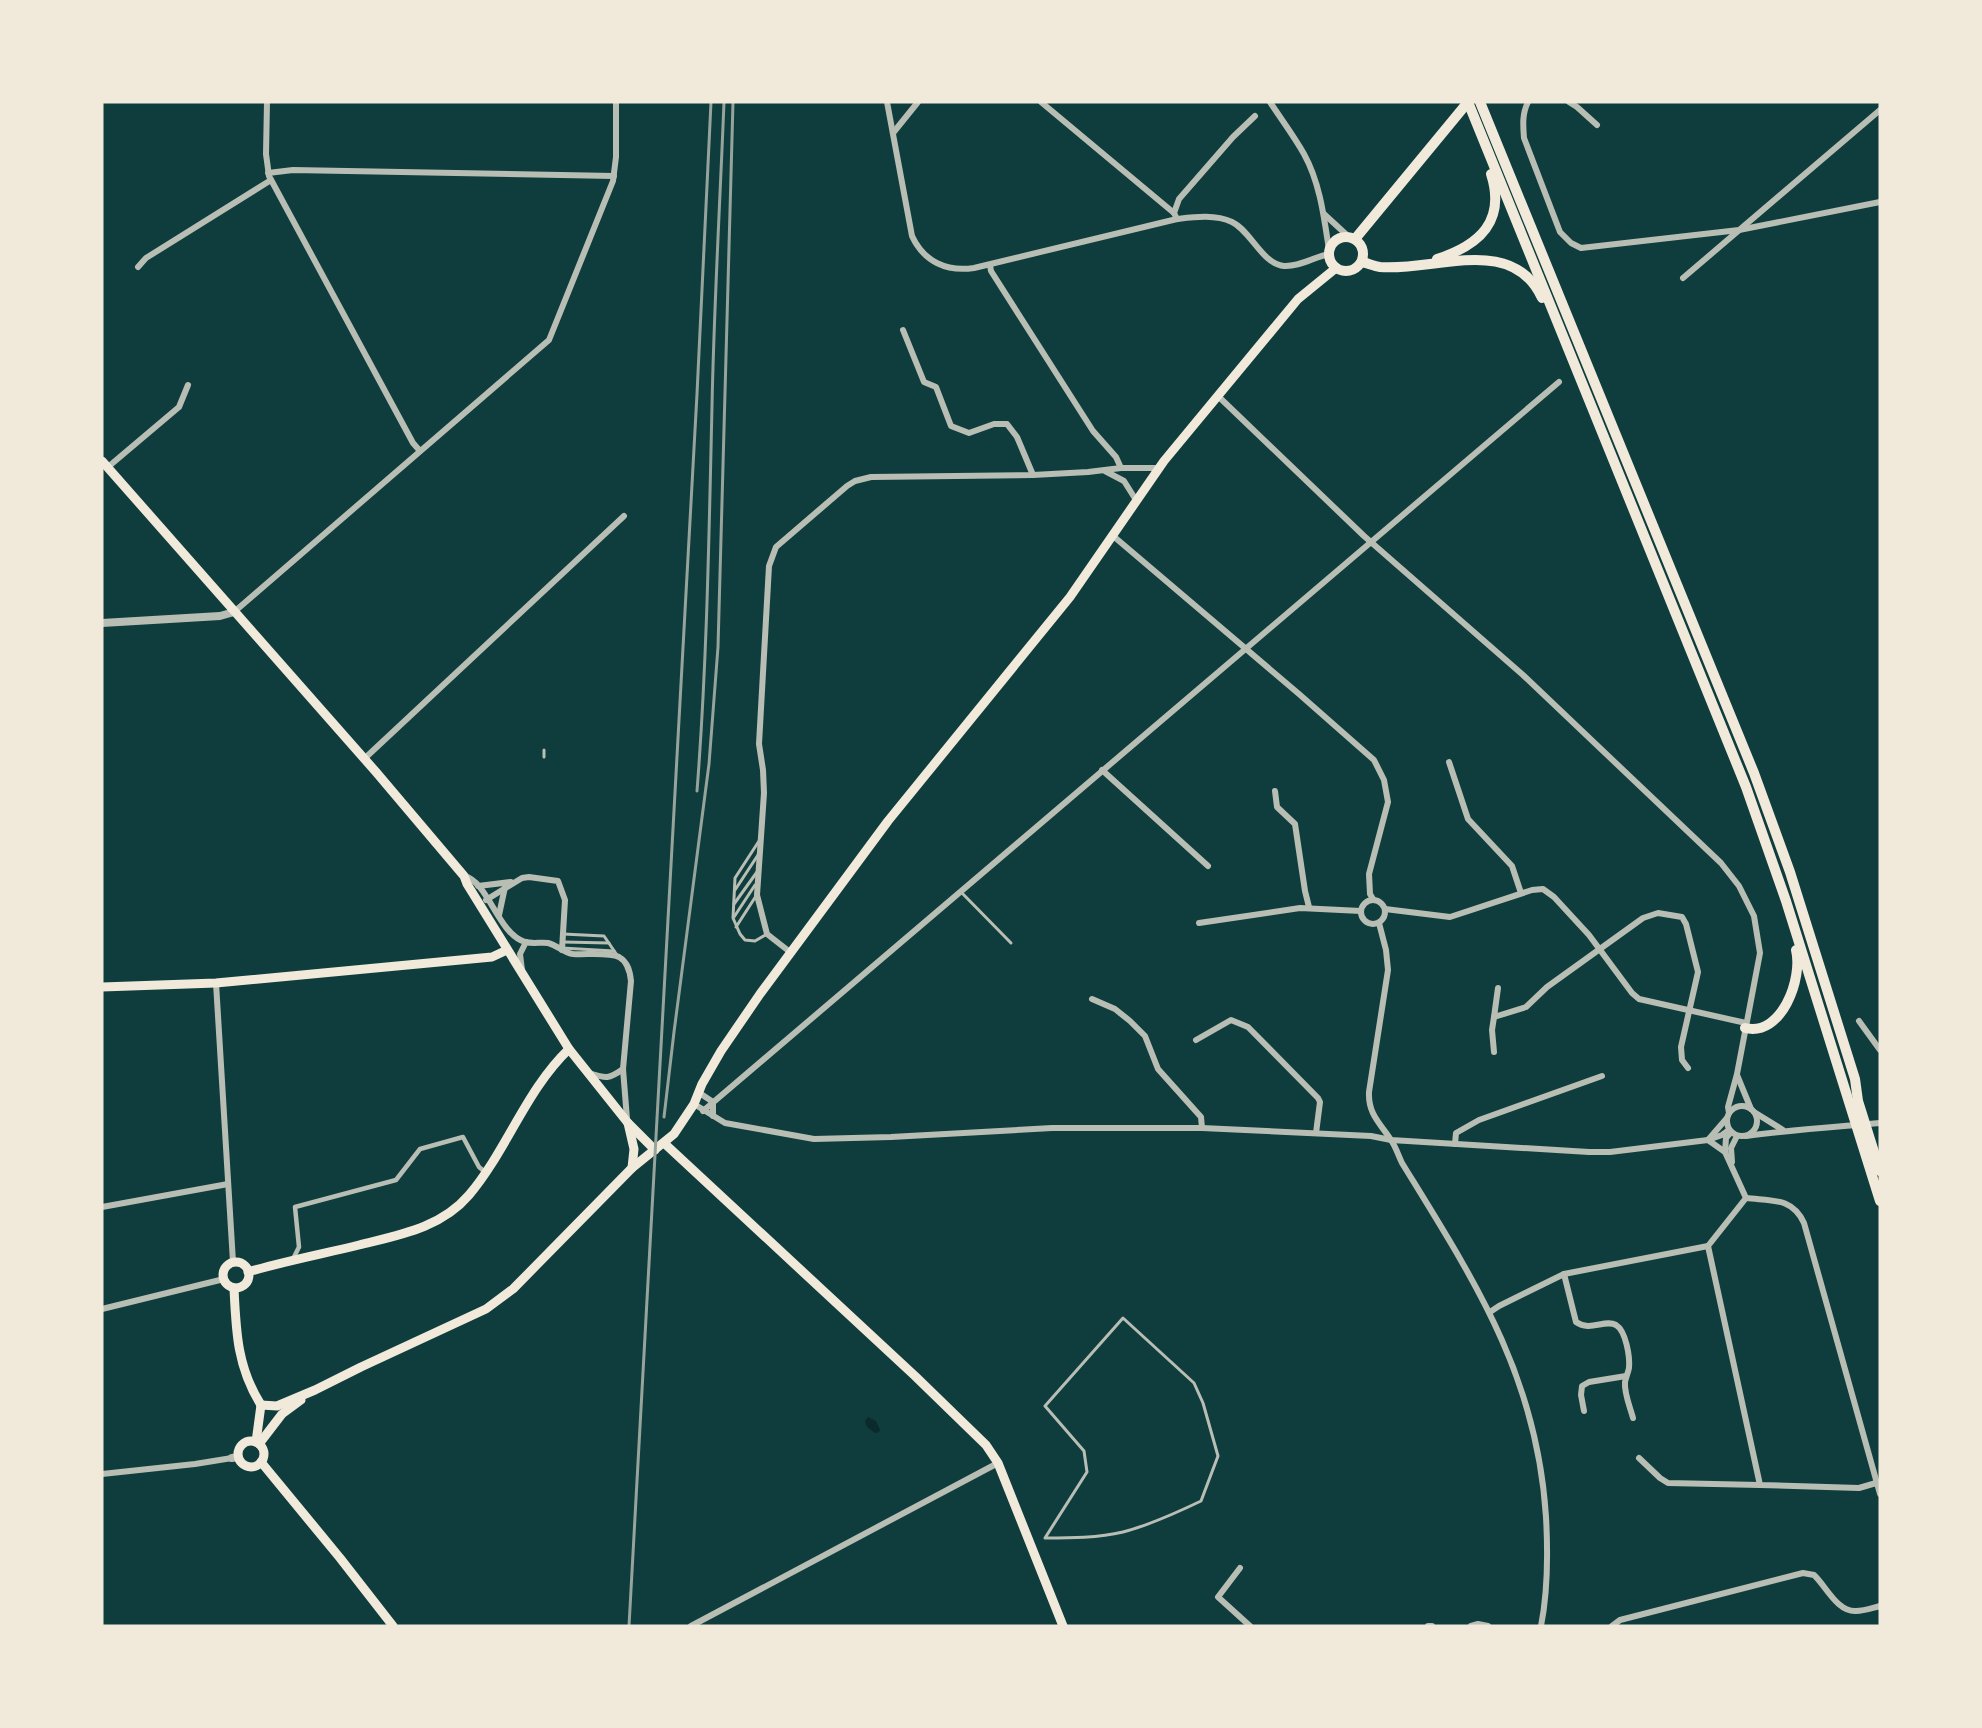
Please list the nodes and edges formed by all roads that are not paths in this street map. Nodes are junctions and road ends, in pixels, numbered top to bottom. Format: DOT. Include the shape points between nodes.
graph roads {
  1 [pos="267,102"];
  2 [pos="616,102"];
  3 [pos="887,102"];
  4 [pos="918,102"];
  5 [pos="1041,102"];
  6 [pos="1270,102"];
  7 [pos="1468,102"];
  8 [pos="1480,102"];
  9 [pos="1528,102"];
  10 [pos="1569,102"];
  11 [pos="1880,110"];
  12 [pos="1255,116"];
  13 [pos="1597,124"];
  14 [pos="892,133"];
  15 [pos="1489,153"];
  16 [pos="268,173"];
  17 [pos="614,176"];
  18 [pos="272,180"];
  19 [pos="1880,202"];
  20 [pos="1324,213"];
  21 [pos="1175,216"];
  22 [pos="1739,230"];
  23 [pos="1352,238"];
  24 [pos="1329,252"];
  25 [pos="1362,262"];
  26 [pos="1419,264"];
  27 [pos="990,265"];
  28 [pos="138,267"];
  29 [pos="1336,268"];
  30 [pos="1683,278"];
  31 [pos="903,330"];
  32 [pos="1559,330"];
  33 [pos="1559,382"];
  34 [pos="188,386"];
  35 [pos="1219,397"];
  36 [pos="420,451"];
  37 [pos="105,464"];
  38 [pos="1121,468"];
  39 [pos="1159,468"];
  40 [pos="1105,471"];
  41 [pos="1033,475"];
  42 [pos="1136,500"];
  43 [pos="624,516"];
  44 [pos="1112,535"];
  45 [pos="1371,543"];
  46 [pos="234,612"];
  47 [pos="102,623"];
  48 [pos="1245,648"];
  49 [pos="544,750"];
  50 [pos="544,757"];
  51 [pos="364,759"];
  52 [pos="1449,762"];
  53 [pos="1102,770"];
  54 [pos="1275,791"];
  55 [pos="760,841"];
  56 [pos="759,854"];
  57 [pos="1208,866"];
  58 [pos="758,870"];
  59 [pos="465,876"];
  60 [pos="514,882"];
  61 [pos="758,882"];
  62 [pos="478,886"];
  63 [pos="506,887"];
  64 [pos="1781,888"];
  65 [pos="734,891"];
  66 [pos="960,891"];
  67 [pos="1521,893"];
  68 [pos="757,895"];
  69 [pos="1373,899"];
  70 [pos="484,902"];
  71 [pos="733,905"];
  72 [pos="1309,907"];
  73 [pos="1385,909"];
  74 [pos="1361,911"];
  75 [pos="499,915"];
  76 [pos="733,918"];
  77 [pos="1199,923"];
  78 [pos="1379,923"];
  79 [pos="736,927"];
  80 [pos="563,934"];
  81 [pos="767,934"];
  82 [pos="511,935"];
  83 [pos="501,940"];
  84 [pos="526,942"];
  85 [pos="1011,943"];
  86 [pos="609,944"];
  87 [pos="562,947"];
  88 [pos="1599,948"];
  89 [pos="507,950"];
  90 [pos="790,952"];
  91 [pos="616,954"];
  92 [pos="522,970"];
  93 [pos="216,983"];
  94 [pos="102,987"];
  95 [pos="1498,988"];
  96 [pos="1092,999"];
  97 [pos="1688,1011"];
  98 [pos="1494,1017"];
  99 [pos="1859,1021"];
  100 [pos="1745,1026"];
  101 [pos="1196,1040"];
  102 [pos="569,1048"];
  103 [pos="1880,1050"];
  104 [pos="1494,1052"];
  105 [pos="1688,1068"];
  106 [pos="623,1069"];
  107 [pos="587,1073"];
  108 [pos="1737,1074"];
  109 [pos="1602,1076"];
  110 [pos="698,1092"];
  111 [pos="712,1102"];
  112 [pos="1858,1102"];
  113 [pos="694,1104"];
  114 [pos="703,1110"];
  115 [pos="1752,1110"];
  116 [pos="1728,1115"];
  117 [pos="713,1116"];
  118 [pos="628,1123"];
  119 [pos="1880,1123"];
  120 [pos="1202,1128"];
  121 [pos="1784,1131"];
  122 [pos="1316,1133"];
  123 [pos="1732,1133"];
  124 [pos="1746,1136"];
  125 [pos="1391,1140"];
  126 [pos="1708,1140"];
  127 [pos="664,1143"];
  128 [pos="1455,1144"];
  129 [pos="1873,1146"];
  130 [pos="655,1150"];
  131 [pos="1725,1152"];
  132 [pos="1732,1166"];
  133 [pos="632,1168"];
  134 [pos="1880,1171"];
  135 [pos="485,1172"];
  136 [pos="228,1184"];
  137 [pos="1746,1198"];
  138 [pos="1880,1201"];
  139 [pos="102,1207"];
  140 [pos="1708,1246"];
  141 [pos="292,1261"];
  142 [pos="233,1262"];
  143 [pos="248,1272"];
  144 [pos="1564,1274"];
  145 [pos="224,1279"];
  146 [pos="234,1288"];
  147 [pos="102,1309"];
  148 [pos="1490,1312"];
  149 [pos="1626,1376"];
  150 [pos="315,1390"];
  151 [pos="261,1405"];
  152 [pos="1584,1410"];
  153 [pos="1633,1418"];
  154 [pos="257,1443"];
  155 [pos="235,1457"];
  156 [pos="1639,1458"];
  157 [pos="261,1462"];
  158 [pos="998,1463"];
  159 [pos="102,1474"];
  160 [pos="1876,1483"];
  161 [pos="1760,1485"];
  162 [pos="1880,1494"];
  163 [pos="1045,1538"];
  164 [pos="1240,1568"];
  165 [pos="1880,1606"];
  166 [pos="393,1626"];
  167 [pos="691,1626"];
  168 [pos="1063,1626"];
  169 [pos="1250,1626"];
  170 [pos="1471,1626"];
  171 [pos="1488,1626"];
  172 [pos="1541,1626"];
  173 [pos="1612,1626"];
  1 -- 16 [label="street"];
  2 -- 17 [label="street"];
  3 -- 14 [label="street"];
  4 -- 14 [label="street"];
  5 -- 21 [label="street"];
  6 -- 20 [label="street" via="1304,154"];
  7 -- 15 [label="main road"];
  7 -- 23 [label="main road"];
  8 -- 112 [label="main road" via="1754,773 1790,872 1855,1079"];
  9 -- 22 [label="street" via="1523,116 1524,138 1560,232 1570,243 1581,248"];
  10 -- 13 [label="street"];
  11 -- 22 [label="street"];
  12 -- 21 [label="street" via="1179,199"];
  14 -- 27 [label="street" via="909,227 916,245 929,259 948,268"];
  15 -- 26 [label="main road" via="1496,194 1488,226 1464,248"];
  15 -- 32 [label="main road"];
  16 -- 17 [label="street" via="292,170"];
  16 -- 18 [label="street"];
  17 -- 36 [label="street" via="549,339"];
  18 -- 28 [label="street" via="146,258"];
  18 -- 36 [label="street"];
  19 -- 22 [label="street"];
  20 -- 23 [label="street"];
  20 -- 24 [label="street"];
  21 -- 24 [label="street" via="1229,220 1276,264 1293,265"];
  21 -- 27 [label="street"];
  22 -- 30 [label="street"];
  23 -- 24 [label="main road" via="1338,239"];
  23 -- 25 [label="main road" via="1363,251"];
  24 -- 29 [label="main road"];
  25 -- 26 [label="main road" via="1378,267"];
  25 -- 29 [label="main road" via="1350,271"];
  26 -- 32 [label="main road" via="1503,262 1521,271 1536,287"];
  27 -- 38 [label="street" via="1093,431"];
  29 -- 35 [label="main road" via="1298,299"];
  31 -- 41 [label="street" via="924,382 936,387 951,426 969,434 994,424 1007,424 1017,437"];
  32 -- 64 [label="main road" via="1746,787"];
  33 -- 45 [label="street"];
  34 -- 37 [label="street" via="179,407"];
  35 -- 39 [label="main road"];
  35 -- 45 [label="street"];
  36 -- 46 [label="street"];
  37 -- 46 [label="main road"];
  38 -- 39 [label="street"];
  38 -- 40 [label="street"];
  39 -- 42 [label="main road"];
  40 -- 41 [label="street"];
  40 -- 42 [label="street" via="1124,481"];
  41 -- 55 [label="street" via="871,477 855,481 776,547 769,566 765,622 759,744 764,793"];
  42 -- 44 [label="main road"];
  43 -- 51 [label="street"];
  44 -- 48 [label="street"];
  44 -- 90 [label="main road" via="1070,597 888,820"];
  45 -- 48 [label="street"];
  45 -- 100 [label="street" via="1523,675 1732,875 1754,916 1759,942"];
  46 -- 47 [label="street"];
  46 -- 51 [label="main road"];
  48 -- 53 [label="street"];
  48 -- 69 [label="street" via="1379,766 1388,802 1369,874"];
  49 -- 50 [label="lane"];
  51 -- 59 [label="main road"];
  52 -- 67 [label="street" via="1468,819 1512,866"];
  53 -- 57 [label="street"];
  53 -- 66 [label="street"];
  54 -- 72 [label="street" via="1277,807 1295,824"];
  55 -- 56 [label="street"];
  55 -- 65 [label="lane" via="735,878"];
  56 -- 58 [label="street"];
  56 -- 65 [label="lane"];
  58 -- 61 [label="street"];
  58 -- 71 [label="lane"];
  59 -- 62 [label="street"];
  59 -- 70 [label="main road" via="467,884"];
  60 -- 62 [label="street"];
  60 -- 63 [label="street"];
  60 -- 80 [label="street" via="529,877 558,881 565,900"];
  61 -- 68 [label="street"];
  61 -- 76 [label="lane"];
  62 -- 70 [label="street"];
  63 -- 70 [label="street"];
  63 -- 75 [label="street"];
  64 -- 100 [label="main road" via="1797,954 1797,976 1786,1004 1770,1023 1759,1028"];
  64 -- 112 [label="main road"];
  65 -- 71 [label="lane"];
  66 -- 85 [label="lane"];
  66 -- 111 [label="street"];
  67 -- 73 [label="street" via="1450,917"];
  67 -- 88 [label="street" via="1549,891"];
  68 -- 79 [label="lane"];
  68 -- 81 [label="street"];
  69 -- 73 [label="street"];
  69 -- 74 [label="street"];
  70 -- 75 [label="street"];
  70 -- 83 [label="main road"];
  71 -- 76 [label="lane"];
  72 -- 74 [label="street"];
  72 -- 77 [label="street"];
  73 -- 78 [label="street" via="1385,917"];
  74 -- 78 [label="street" via="1365,921"];
  75 -- 82 [label="street"];
  76 -- 79 [label="lane"];
  78 -- 125 [label="street" via="1388,970 1368,1100"];
  79 -- 81 [label="lane" via="746,940 755,941"];
  80 -- 86 [label="lane" via="604,936"];
  80 -- 87 [label="street"];
  81 -- 90 [label="street"];
  82 -- 83 [label="street"];
  82 -- 84 [label="street"];
  83 -- 89 [label="main road"];
  84 -- 87 [label="street"];
  84 -- 92 [label="street" via="520,954"];
  86 -- 87 [label="lane"];
  86 -- 91 [label="lane"];
  87 -- 91 [label="street" via="570,954"];
  88 -- 97 [label="street" via="1639,999"];
  88 -- 97 [label="street" via="1643,918 1658,913 1682,917 1698,972"];
  88 -- 98 [label="street" via="1526,1007"];
  89 -- 92 [label="main road"];
  89 -- 93 [label="main road" via="492,957"];
  90 -- 110 [label="main road" via="721,1051"];
  91 -- 106 [label="street" via="630,969 631,981"];
  92 -- 102 [label="main road"];
  93 -- 94 [label="main road"];
  93 -- 136 [label="street"];
  95 -- 98 [label="street"];
  96 -- 120 [label="street" via="1115,1009 1144,1036 1158,1069 1201,1117"];
  97 -- 100 [label="street"];
  97 -- 105 [label="street" via="1681,1047 1682,1060"];
  98 -- 104 [label="street"];
  99 -- 103 [label="street"];
  100 -- 108 [label="street"];
  101 -- 122 [label="street" via="1231,1020 1248,1027 1318,1098"];
  102 -- 107 [label="main road"];
  102 -- 135 [label="main road" via="539,1084"];
  106 -- 107 [label="street" via="610,1078"];
  106 -- 118 [label="street"];
  107 -- 118 [label="main road"];
  108 -- 115 [label="street"];
  108 -- 116 [label="street"];
  109 -- 128 [label="street" via="1479,1120 1456,1132"];
  110 -- 111 [label="street"];
  110 -- 113 [label="main road"];
  111 -- 114 [label="street"];
  111 -- 117 [label="street"];
  112 -- 129 [label="main road"];
  113 -- 114 [label="street"];
  113 -- 127 [label="main road"];
  114 -- 117 [label="street"];
  115 -- 116 [label="street" via="1737,1107"];
  115 -- 121 [label="street"];
  115 -- 124 [label="street" via="1757,1124"];
  116 -- 123 [label="street"];
  116 -- 126 [label="street"];
  117 -- 120 [label="street" via="725,1123 814,1139 1052,1128"];
  118 -- 130 [label="main road"];
  118 -- 133 [label="main road" via="634,1149"];
  119 -- 121 [label="street"];
  120 -- 122 [label="street"];
  121 -- 124 [label="street"];
  122 -- 125 [label="street"];
  123 -- 124 [label="street"];
  123 -- 126 [label="street"];
  123 -- 131 [label="street" via="1726,1138"];
  123 -- 132 [label="street"];
  125 -- 128 [label="street"];
  125 -- 148 [label="street"];
  126 -- 128 [label="street" via="1589,1152"];
  126 -- 131 [label="street"];
  127 -- 130 [label="main road"];
  127 -- 158 [label="main road" via="915,1376 986,1445"];
  129 -- 134 [label="main road"];
  129 -- 138 [label="main road"];
  130 -- 133 [label="main road"];
  131 -- 132 [label="street"];
  132 -- 137 [label="street"];
  133 -- 150 [label="main road" via="513,1289 486,1309"];
  135 -- 141 [label="main road" via="455,1209 421,1228"];
  135 -- 141 [label="street" via="463,1137 420,1149 396,1180 295,1207 299,1247"];
  136 -- 139 [label="street"];
  136 -- 142 [label="street"];
  137 -- 140 [label="street"];
  137 -- 160 [label="street" via="1787,1203 1804,1223"];
  140 -- 144 [label="street"];
  140 -- 161 [label="street"];
  141 -- 143 [label="main road"];
  142 -- 143 [label="main road" via="241,1263"];
  142 -- 145 [label="main road" via="224,1271"];
  143 -- 146 [label="main road" via="245,1284"];
  144 -- 148 [label="street"];
  144 -- 149 [label="street" via="1576,1322 1592,1327 1612,1324 1624,1334 1629,1366"];
  145 -- 146 [label="main road"];
  145 -- 147 [label="street"];
  146 -- 151 [label="main road" via="242,1365"];
  148 -- 172 [label="street" via="1519,1381 1533,1428 1544,1490 1546,1583"];
  149 -- 152 [label="street" via="1582,1386"];
  149 -- 153 [label="street"];
  150 -- 151 [label="main road" via="277,1406"];
  150 -- 154 [label="main road" via="282,1414"];
  151 -- 154 [label="main road"];
  154 -- 155 [label="main road" via="242,1444"];
  154 -- 157 [label="main road" via="264,1455"];
  155 -- 157 [label="main road" via="249,1467"];
  155 -- 159 [label="street"];
  156 -- 161 [label="street" via="1668,1482"];
  157 -- 166 [label="main road"];
  158 -- 167 [label="street"];
  158 -- 168 [label="main road"];
  160 -- 161 [label="street" via="1859,1488"];
  160 -- 162 [label="street"];
  163 -- 163 [label="lane" via="1123,1532 1168,1517 1201,1501 1218,1456 1194,1383 1123,1318 1045,1406 1084,1450 1087,1472"];
  164 -- 169 [label="street" via="1218,1597"];
  165 -- 173 [label="street" via="1846,1609 1814,1575 1803,1573 1620,1620"];
  170 -- 171 [label="street"];
}
